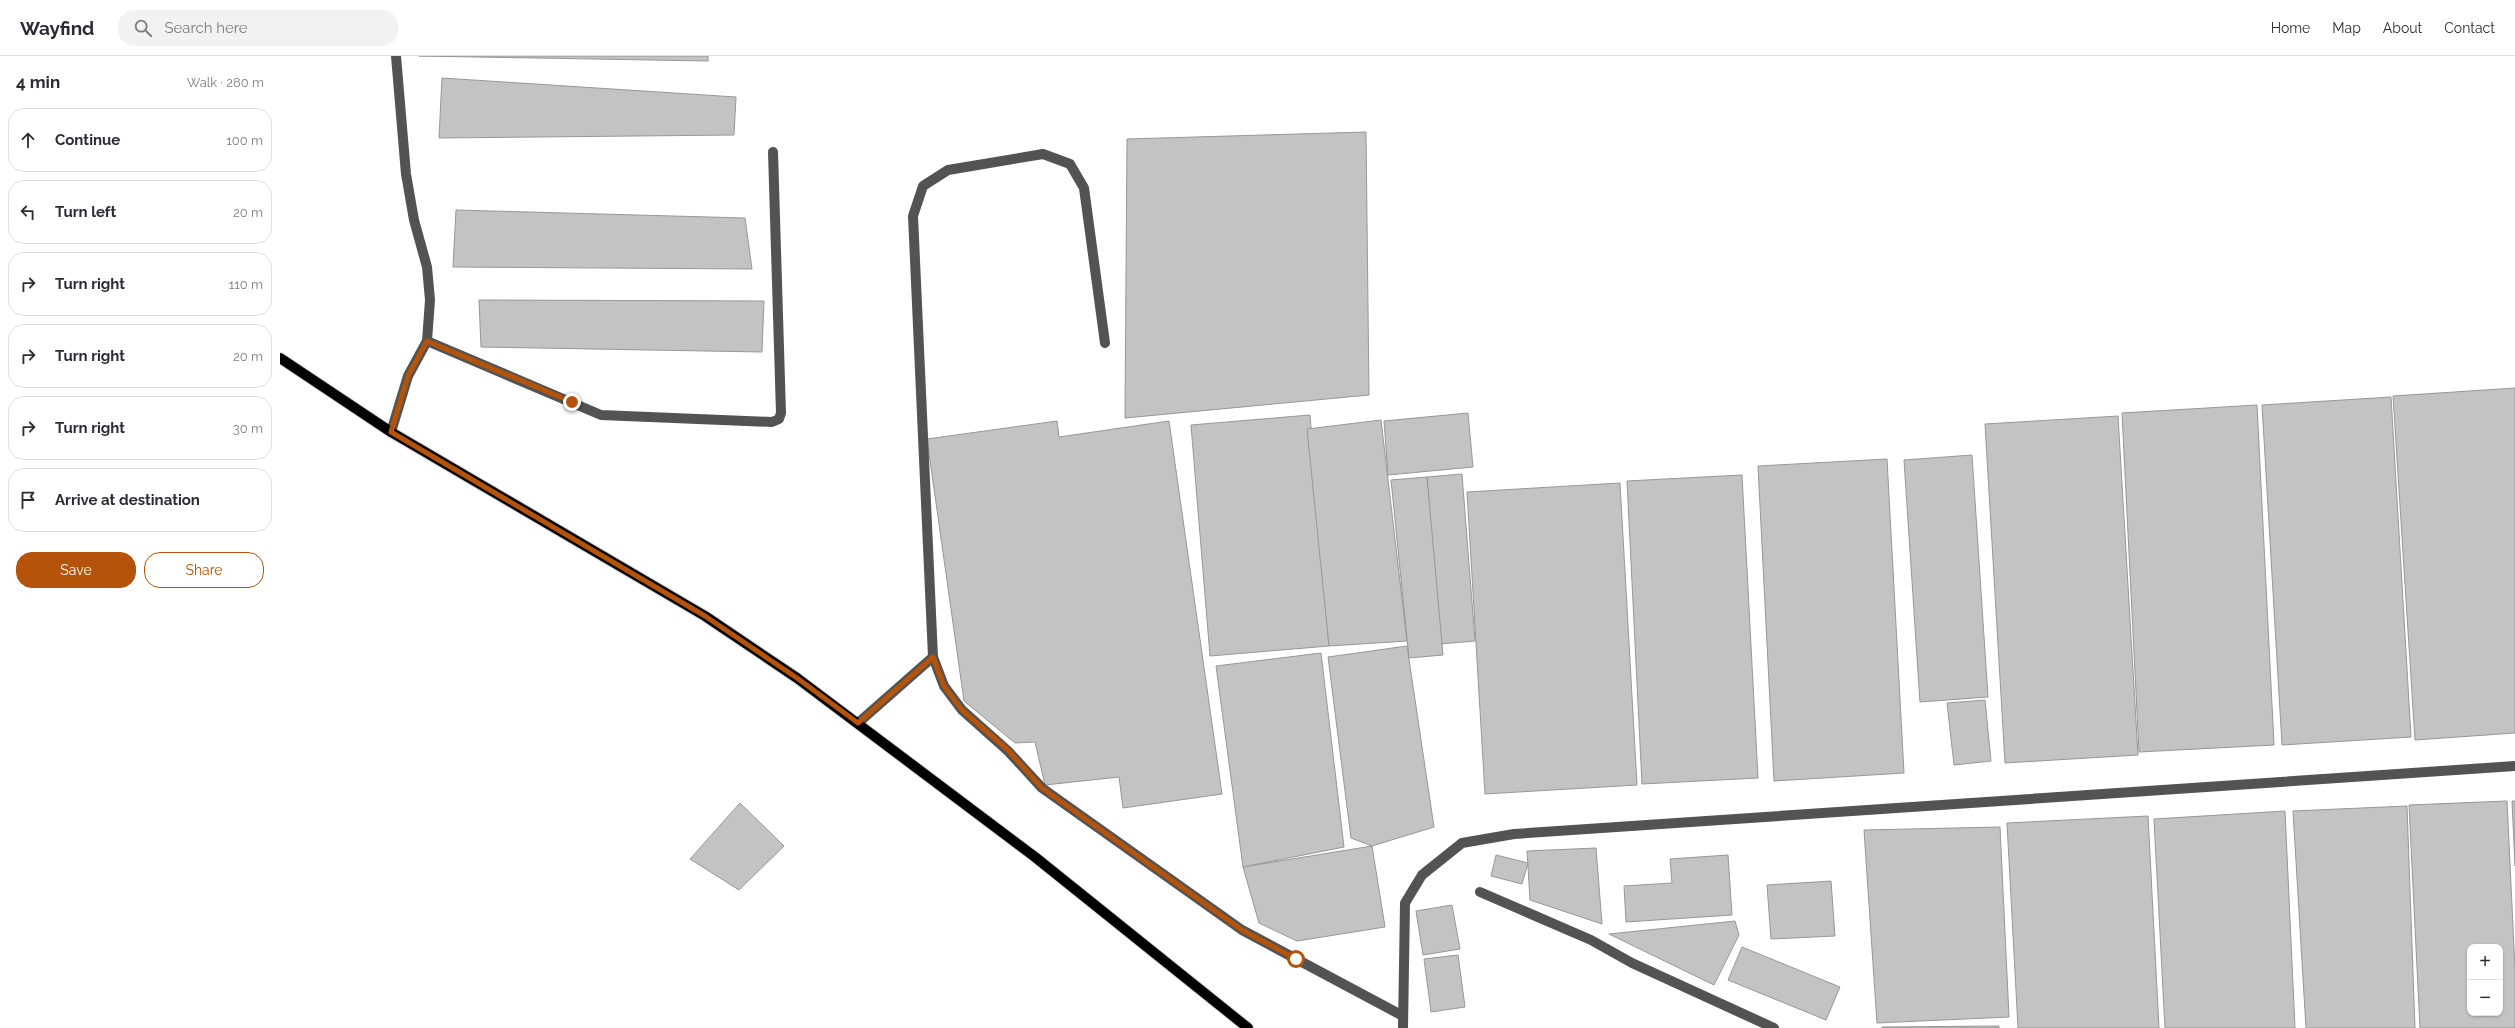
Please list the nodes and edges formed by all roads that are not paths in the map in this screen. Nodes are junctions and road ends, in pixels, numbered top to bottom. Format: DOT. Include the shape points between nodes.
graph roads {
  1 [pos="396,56"];
  2 [pos="773,152"];
  3 [pos="427,341"];
  4 [pos="1105,343"];
  5 [pos="280,358"];
  6 [pos="391,432"];
  7 [pos="933,657"];
  8 [pos="858,723"];
  9 [pos="2515,766"];
  10 [pos="1480,892"];
  11 [pos="1403,1016"];
  12 [pos="1248,1028"];
  13 [pos="1403,1028"];
  14 [pos="1774,1028"];
  1 -- 3 [label="street" via="395,73 406,174 428,280 430,300"];
  2 -- 3 [label="street" via="781,413 779,419 772,422 601,415"];
  3 -- 6 [label="street" via="408,376"];
  4 -- 7 [label="street" via="1084,188 1070,164 1043,154 948,170 923,186 913,216"];
  5 -- 6 [label="main road"];
  6 -- 8 [label="main road" via="705,616"];
  7 -- 8 [label="street"];
  7 -- 11 [label="street" via="944,686 962,710 1008,750 1042,788 1242,930"];
  8 -- 12 [label="main road" via="1036,857"];
  9 -- 11 [label="street" via="1573,832 1514,834 1462,843 1422,875 1405,903"];
  10 -- 14 [label="street" via="1591,940 1632,963"];
  11 -- 13 [label="street"];
}
